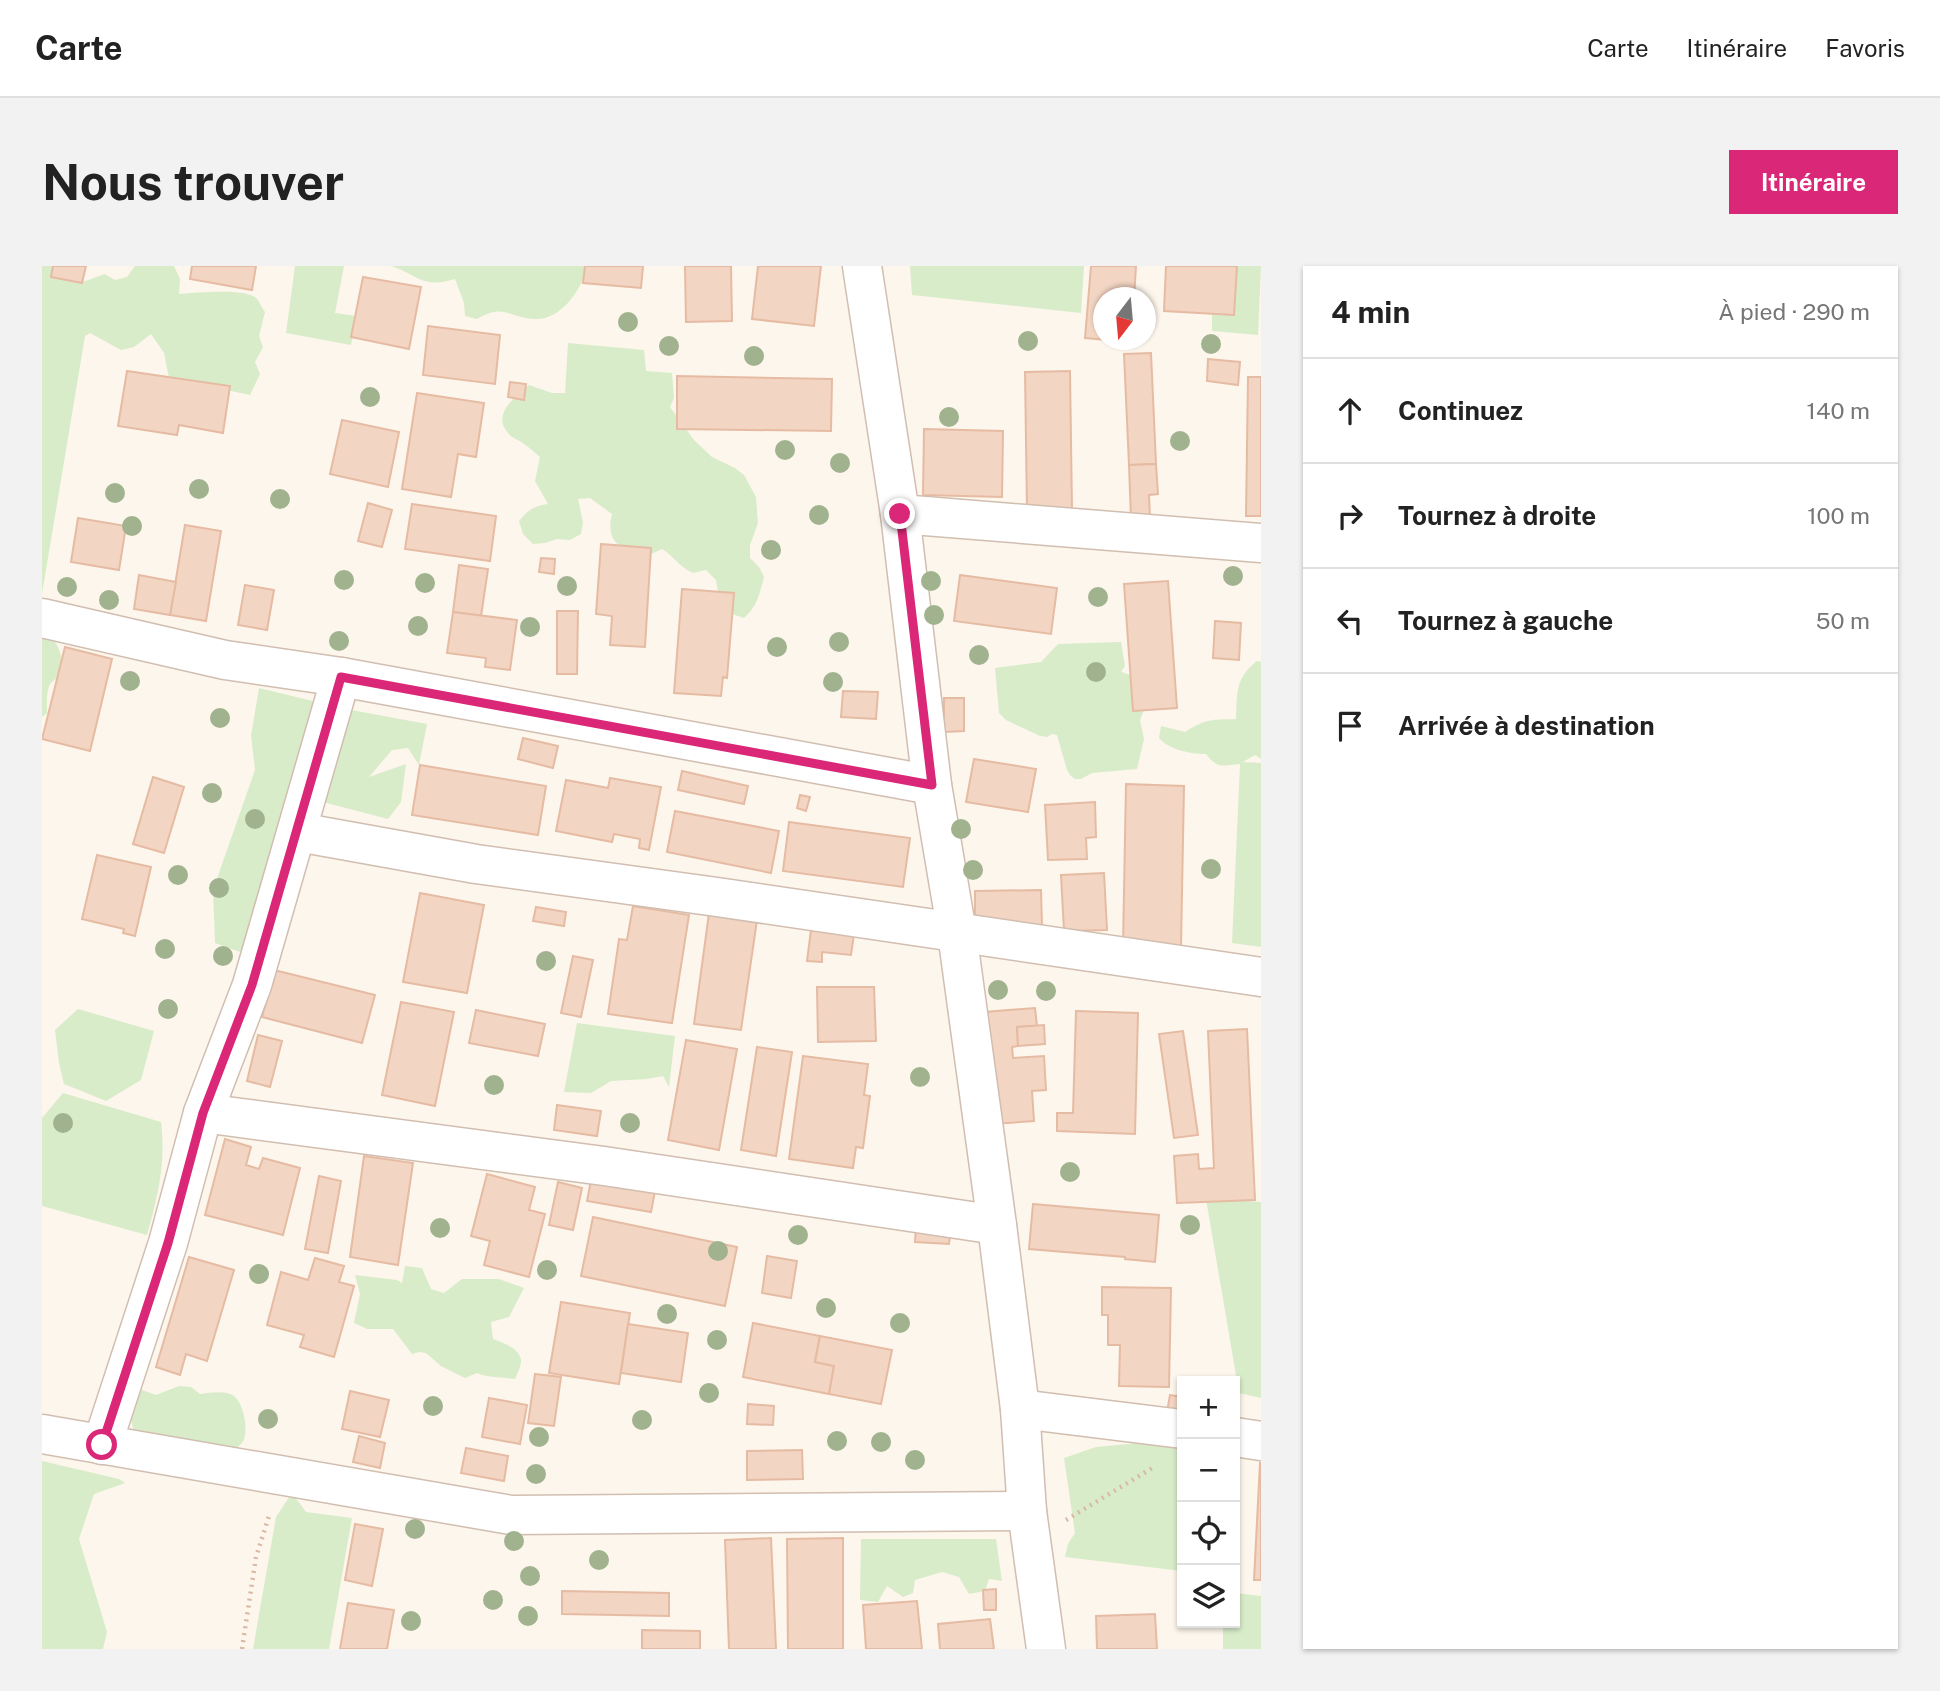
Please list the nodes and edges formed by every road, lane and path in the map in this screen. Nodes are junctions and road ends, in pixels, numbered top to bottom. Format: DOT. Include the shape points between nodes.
graph roads {
  1 [pos="862,266"];
  2 [pos="900,514"];
  3 [pos="1261,543"];
  4 [pos="42,618"];
  5 [pos="341,677"];
  6 [pos="932,785"];
  7 [pos="298,832"];
  8 [pos="957,933"];
  9 [pos="1261,977"];
  10 [pos="203,1113"];
  11 [pos="997,1225"];
  12 [pos="1020,1409"];
  13 [pos="1177,1428"];
  14 [pos="42,1434"];
  15 [pos="1240,1438"];
  16 [pos="1261,1441"];
  17 [pos="102,1445"];
  18 [pos="1159,1464"];
  19 [pos="283,1476"];
  20 [pos="1029,1526"];
  21 [pos="242,1649"];
  22 [pos="1046,1649"];
  1 -- 2 [label="street"];
  2 -- 3 [label="street"];
  2 -- 6 [label="street"];
  4 -- 5 [label="street" via="225,660"];
  5 -- 6 [label="street"];
  5 -- 7 [label="street"];
  6 -- 8 [label="street"];
  7 -- 8 [label="street" via="476,864"];
  7 -- 10 [label="street" via="252,985"];
  8 -- 9 [label="street"];
  8 -- 11 [label="street"];
  10 -- 11 [label="street" via="604,1166"];
  10 -- 17 [label="street" via="168,1243"];
  11 -- 12 [label="street"];
  12 -- 13 [label="street"];
  12 -- 20 [label="street"];
  14 -- 17 [label="street"];
  15 -- 16 [label="street"];
  17 -- 19 [label="street"];
  18 -- 20 [label="path"];
  19 -- 20 [label="street" via="511,1515"];
  19 -- 21 [label="path" via="256,1557"];
  20 -- 22 [label="street"];
}
